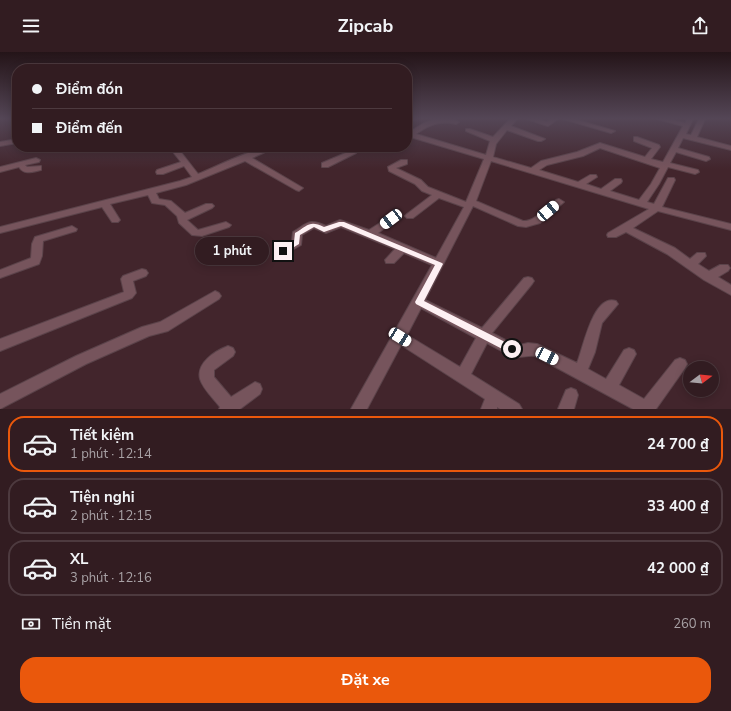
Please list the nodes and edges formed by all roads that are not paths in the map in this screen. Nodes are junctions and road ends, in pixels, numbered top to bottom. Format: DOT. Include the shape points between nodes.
graph roads {
  1 [pos="413,136"];
  2 [pos="481,136"];
  3 [pos="499,136"];
  4 [pos="535,136"];
  5 [pos="687,136"];
  6 [pos="541,139"];
  7 [pos="636,139"];
  8 [pos="494,141"];
  9 [pos="12,142"];
  10 [pos="0,144"];
  11 [pos="731,148"];
  12 [pos="677,151"];
  13 [pos="177,152"];
  14 [pos="258,152"];
  15 [pos="352,152"];
  16 [pos="244,157"];
  17 [pos="487,158"];
  18 [pos="706,159"];
  19 [pos="646,161"];
  20 [pos="404,162"];
  21 [pos="37,164"];
  22 [pos="186,164"];
  23 [pos="325,165"];
  24 [pos="667,166"];
  25 [pos="0,170"];
  26 [pos="534,171"];
  27 [pos="160,172"];
  28 [pos="694,172"];
  29 [pos="593,177"];
  30 [pos="197,178"];
  31 [pos="671,180"];
  32 [pos="618,181"];
  33 [pos="580,184"];
  34 [pos="299,188"];
  35 [pos="604,191"];
  36 [pos="151,192"];
  37 [pos="438,195"];
  38 [pos="559,202"];
  39 [pos="105,203"];
  40 [pos="470,204"];
  41 [pos="649,205"];
  42 [pos="209,206"];
  43 [pos="410,216"];
  44 [pos="183,217"];
  45 [pos="391,219"];
  46 [pos="115,220"];
  47 [pos="226,225"];
  48 [pos="731,227"];
  49 [pos="626,228"];
  50 [pos="72,229"];
  51 [pos="0,230"];
  52 [pos="370,234"];
  53 [pos="612,235"];
  54 [pos="402,248"];
  55 [pos="283,251"];
  56 [pos="700,256"];
  57 [pos="390,260"];
  58 [pos="439,264"];
  59 [pos="691,264"];
  60 [pos="724,268"];
  61 [pos="142,273"];
  62 [pos="0,274"];
  63 [pos="708,277"];
  64 [pos="528,281"];
  65 [pos="731,291"];
  66 [pos="215,296"];
  67 [pos="419,302"];
  68 [pos="612,304"];
  69 [pos="400,337"];
  70 [pos="485,337"];
  71 [pos="0,345"];
  72 [pos="228,352"];
  73 [pos="629,354"];
  74 [pos="680,364"];
  75 [pos="580,372"];
  76 [pos="462,377"];
  77 [pos="609,388"];
  78 [pos="255,389"];
  79 [pos="571,395"];
  80 [pos="0,402"];
  81 [pos="492,403"];
  82 [pos="228,408"];
  83 [pos="359,409"];
  84 [pos="514,409"];
  85 [pos="566,409"];
  86 [pos="647,409"];
  1 -- 17 [label="street"];
  2 -- 8 [label="street"];
  3 -- 8 [label="street"];
  4 -- 6 [label="street"];
  5 -- 11 [label="street"];
  5 -- 12 [label="street"];
  7 -- 19 [label="street" via="656,147"];
  8 -- 17 [label="street"];
  9 -- 10 [label="street"];
  12 -- 18 [label="street"];
  12 -- 24 [label="street"];
  13 -- 22 [label="street"];
  14 -- 16 [label="street"];
  15 -- 23 [label="street"];
  16 -- 30 [label="street"];
  16 -- 34 [label="street"];
  17 -- 26 [label="street"];
  17 -- 40 [label="street"];
  19 -- 24 [label="street"];
  19 -- 26 [label="street" via="598,145 580,154 544,163"];
  20 -- 37 [label="street" via="392,169"];
  21 -- 25 [label="street" via="27,170 20,164"];
  22 -- 27 [label="street"];
  22 -- 30 [label="street"];
  24 -- 28 [label="street"];
  24 -- 41 [label="street" via="655,184"];
  26 -- 33 [label="street"];
  29 -- 33 [label="street"];
  30 -- 36 [label="street"];
  31 -- 41 [label="street"];
  32 -- 35 [label="street"];
  33 -- 35 [label="street"];
  35 -- 41 [label="street"];
  36 -- 39 [label="street"];
  36 -- 44 [label="street" via="154,201 168,203"];
  37 -- 40 [label="street"];
  37 -- 43 [label="street"];
  38 -- 40 [label="street" via="528,225"];
  39 -- 46 [label="street"];
  39 -- 51 [label="street"];
  40 -- 58 [label="street"];
  41 -- 48 [label="street"];
  41 -- 49 [label="street"];
  42 -- 44 [label="street"];
  44 -- 47 [label="street" via="182,221 198,233"];
  45 -- 52 [label="street"];
  49 -- 53 [label="street"];
  49 -- 59 [label="street"];
  50 -- 62 [label="street" via="39,239 35,261"];
  52 -- 54 [label="street"];
  52 -- 55 [label="street" via="342,224 324,230 314,224 297,234 297,243"];
  54 -- 57 [label="street"];
  54 -- 58 [label="street"];
  56 -- 59 [label="street"];
  58 -- 67 [label="street"];
  59 -- 63 [label="street"];
  60 -- 63 [label="street"];
  61 -- 71 [label="street" via="127,279 130,293 128,295"];
  63 -- 65 [label="street"];
  64 -- 70 [label="street" via="488,329"];
  66 -- 80 [label="street" via="163,327 145,331 81,360"];
  67 -- 69 [label="street"];
  67 -- 70 [label="street"];
  68 -- 75 [label="street" via="595,322"];
  69 -- 76 [label="street"];
  69 -- 83 [label="street"];
  70 -- 75 [label="street" via="516,351 537,350"];
  70 -- 76 [label="street"];
  72 -- 82 [label="street" via="208,367 206,374 206,379"];
  73 -- 77 [label="street"];
  74 -- 86 [label="street"];
  75 -- 77 [label="street"];
  76 -- 81 [label="street"];
  77 -- 86 [label="street"];
  78 -- 82 [label="street"];
  79 -- 85 [label="street"];
  81 -- 84 [label="street"];
}
